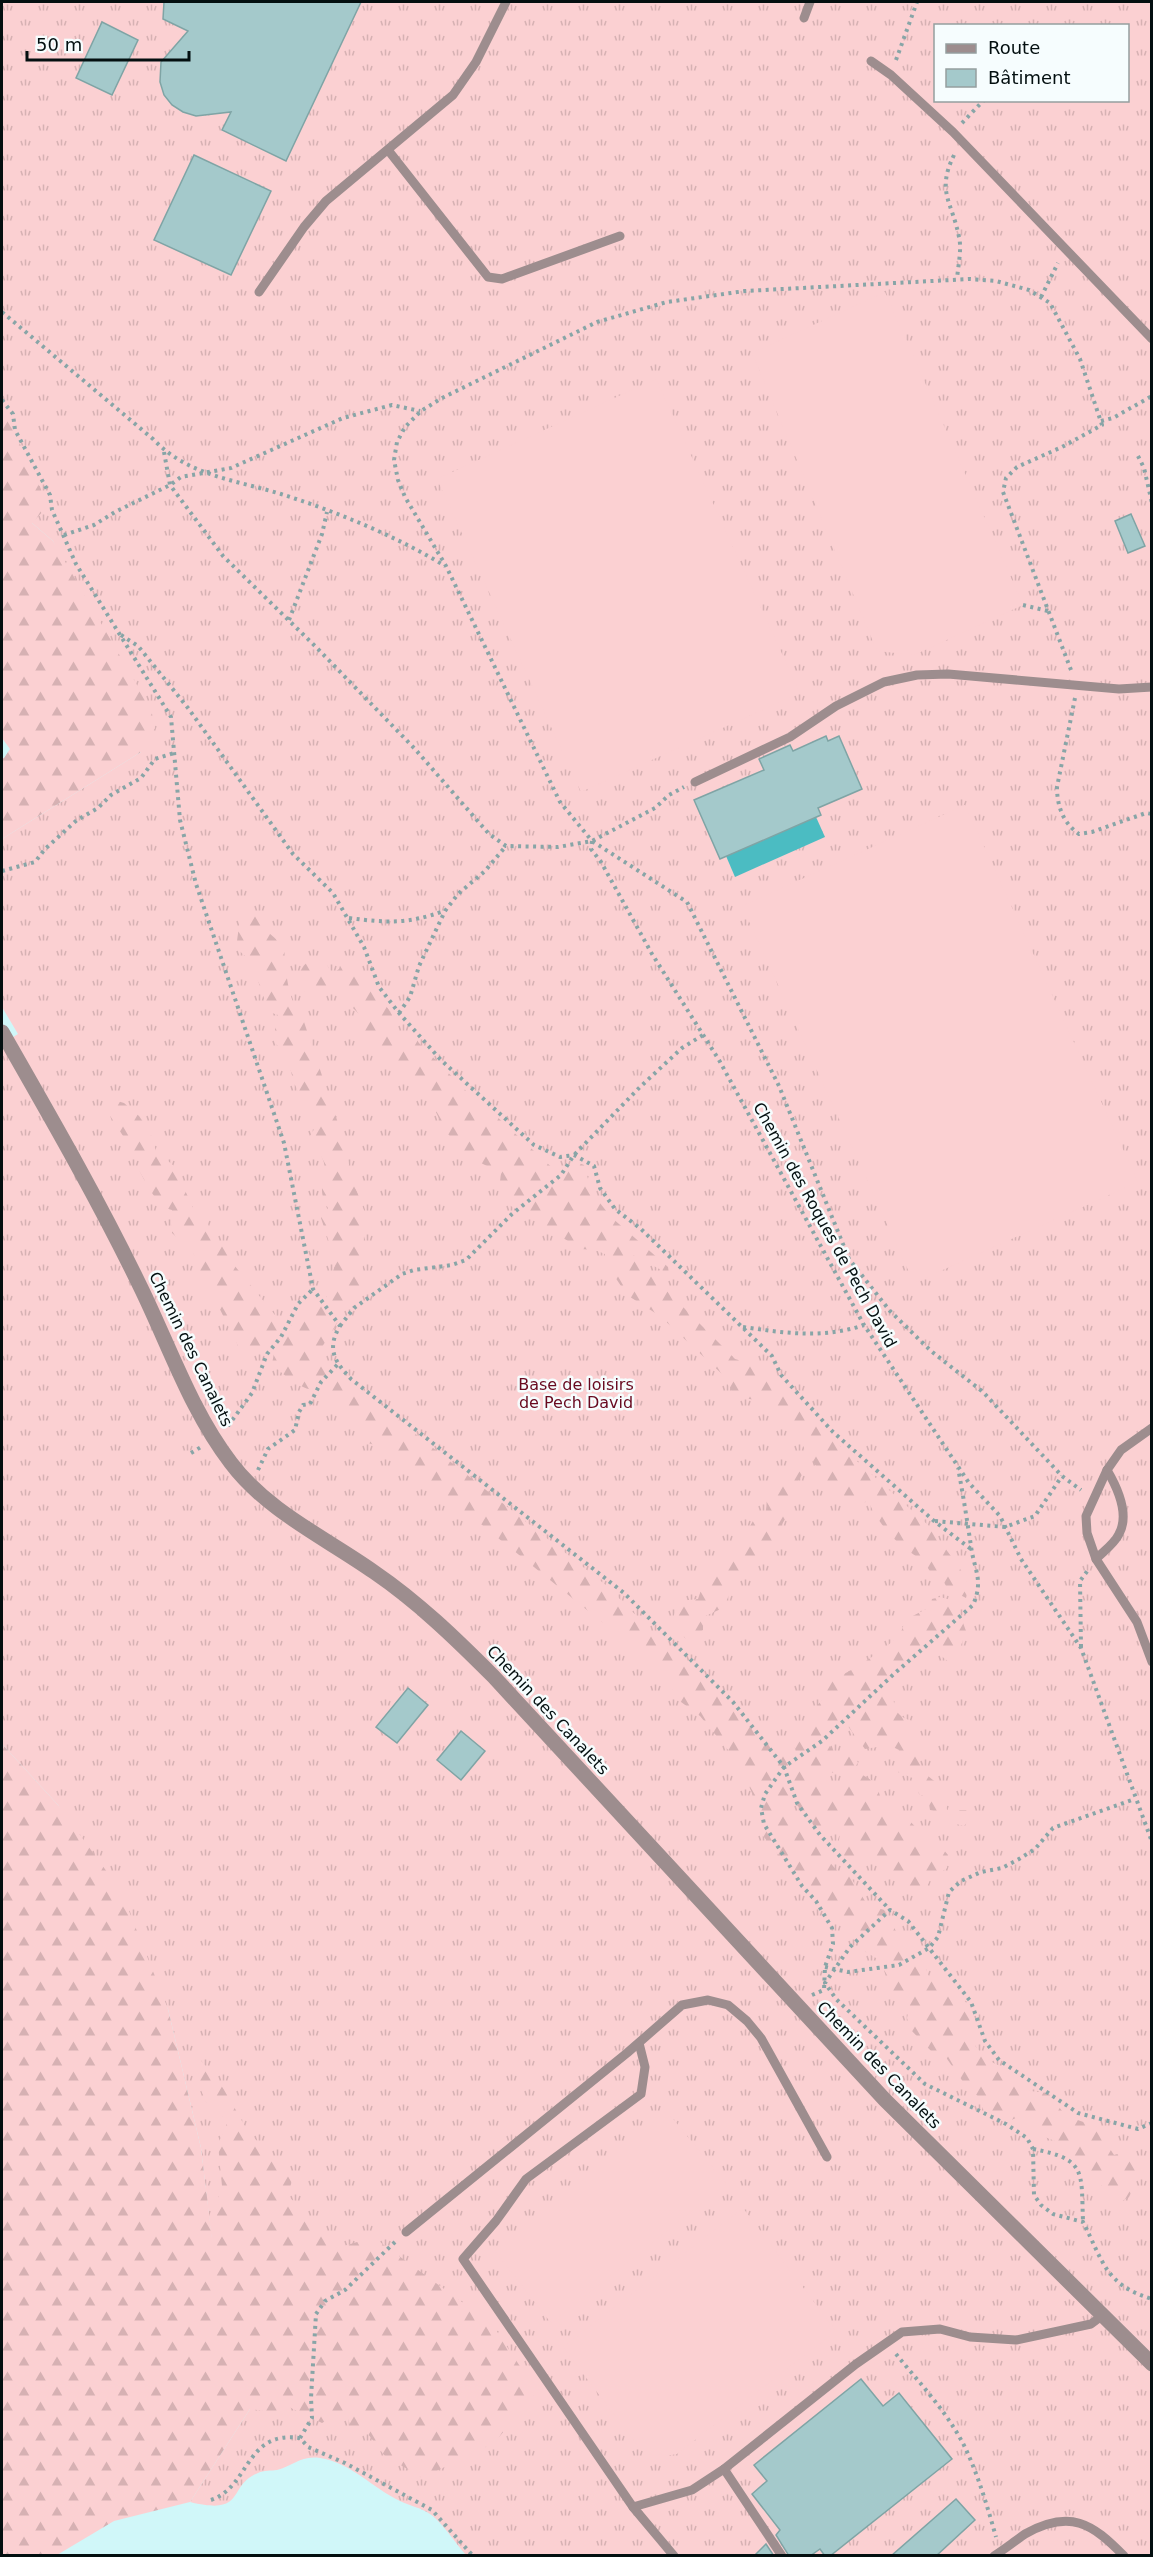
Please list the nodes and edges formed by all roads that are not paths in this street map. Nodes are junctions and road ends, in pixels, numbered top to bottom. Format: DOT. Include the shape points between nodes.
graph roads {
  1 [pos="506,2"];
  2 [pos="810,2"];
  3 [pos="804,18"];
  4 [pos="871,61"];
  5 [pos="388,150"];
  6 [pos="620,236"];
  7 [pos="260,292"];
  8 [pos="1152,339"];
  9 [pos="1152,687"];
  10 [pos="695,782"];
  11 [pos="2,1032"];
  12 [pos="1152,1428"];
  13 [pos="1107,1470"];
  14 [pos="1096,1559"];
  15 [pos="1152,1662"];
  16 [pos="639,2043"];
  17 [pos="827,2157"];
  18 [pos="406,2232"];
  19 [pos="1103,2315"];
  20 [pos="1152,2364"];
  21 [pos="724,2469"];
  22 [pos="633,2507"];
  23 [pos="997,2554"];
  24 [pos="674,2556"];
  25 [pos="782,2556"];
  26 [pos="1124,2556"];
  1 -- 5 [label="lane" via="467,79"];
  2 -- 3 [label="lane"];
  4 -- 8 [label="lane" via="953,132"];
  5 -- 6 [label="lane" via="488,277 502,279"];
  5 -- 7 [label="lane" via="326,201 304,226"];
  9 -- 10 [label="lane" via="1119,690 948,674 917,675 884,682 836,706 790,737"];
  11 -- 19 [label="street, Chemin des Canalets" via="112,1227 193,1400 215,1440 247,1482 274,1506 376,1573 455,1638 885,2100"];
  12 -- 13 [label="lane" via="1121,1450"];
  13 -- 14 [label="lane" via="1086,1516"];
  13 -- 14 [label="lane" via="1124,1516 1119,1534"];
  14 -- 15 [label="lane" via="1137,1622"];
  16 -- 17 [label="lane" via="682,2005 708,2000 728,2005 761,2038"];
  16 -- 18 [label="lane"];
  16 -- 22 [label="lane" via="645,2067 641,2094 526,2179 463,2259"];
  19 -- 20 [label="street, Chemin des Canalets"];
  19 -- 21 [label="lane" via="1091,2324 1016,2340 970,2337 940,2329 902,2332"];
  21 -- 22 [label="lane" via="692,2490"];
  21 -- 25 [label="lane"];
  22 -- 24 [label="lane"];
  23 -- 26 [label="lane" via="1049,2523 1071,2521 1087,2525 1107,2538"];
}
